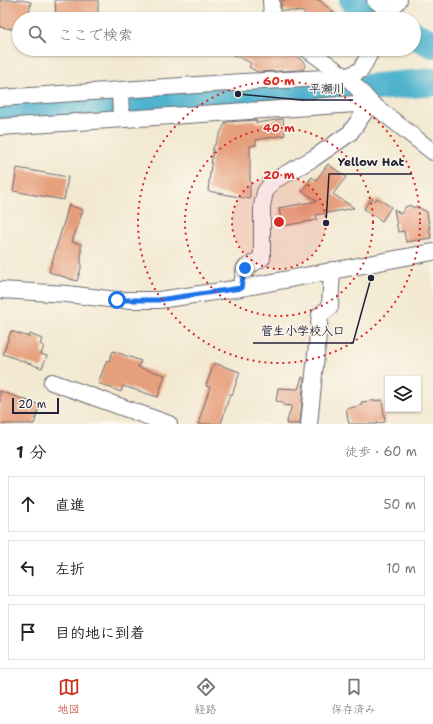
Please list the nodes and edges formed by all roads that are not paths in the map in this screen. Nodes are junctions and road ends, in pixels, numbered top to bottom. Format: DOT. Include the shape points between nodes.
graph roads {
  1 [pos="271,0"];
  2 [pos="375,0"];
  3 [pos="392,10"];
  4 [pos="272,12"];
  5 [pos="317,56"];
  6 [pos="368,56"];
  7 [pos="349,79"];
  8 [pos="120,90"];
  9 [pos="0,98"];
  10 [pos="369,101"];
  11 [pos="121,119"];
  12 [pos="0,127"];
  13 [pos="433,152"];
  14 [pos="433,252"];
  15 [pos="332,270"];
  16 [pos="241,288"];
  17 [pos="0,290"];
  18 [pos="52,382"];
  19 [pos="169,424"];
  20 [pos="309,424"];
  1 -- 4 [label="street"];
  2 -- 3 [label="street"];
  5 -- 7 [label="street"];
  6 -- 7 [label="street" via="361,70"];
  7 -- 8 [label="street" via="243,82"];
  7 -- 10 [label="street"];
  8 -- 9 [label="street"];
  8 -- 11 [label="street"];
  10 -- 11 [label="street"];
  10 -- 13 [label="street"];
  10 -- 16 [label="street" via="350,133 314,158 273,181 265,192 262,206 262,258 245,268"];
  11 -- 12 [label="street"];
  14 -- 15 [label="street"];
  15 -- 16 [label="street"];
  15 -- 20 [label="street" via="330,307 320,314"];
  16 -- 17 [label="street" via="158,300 117,300"];
  18 -- 19 [label="street"];
}
